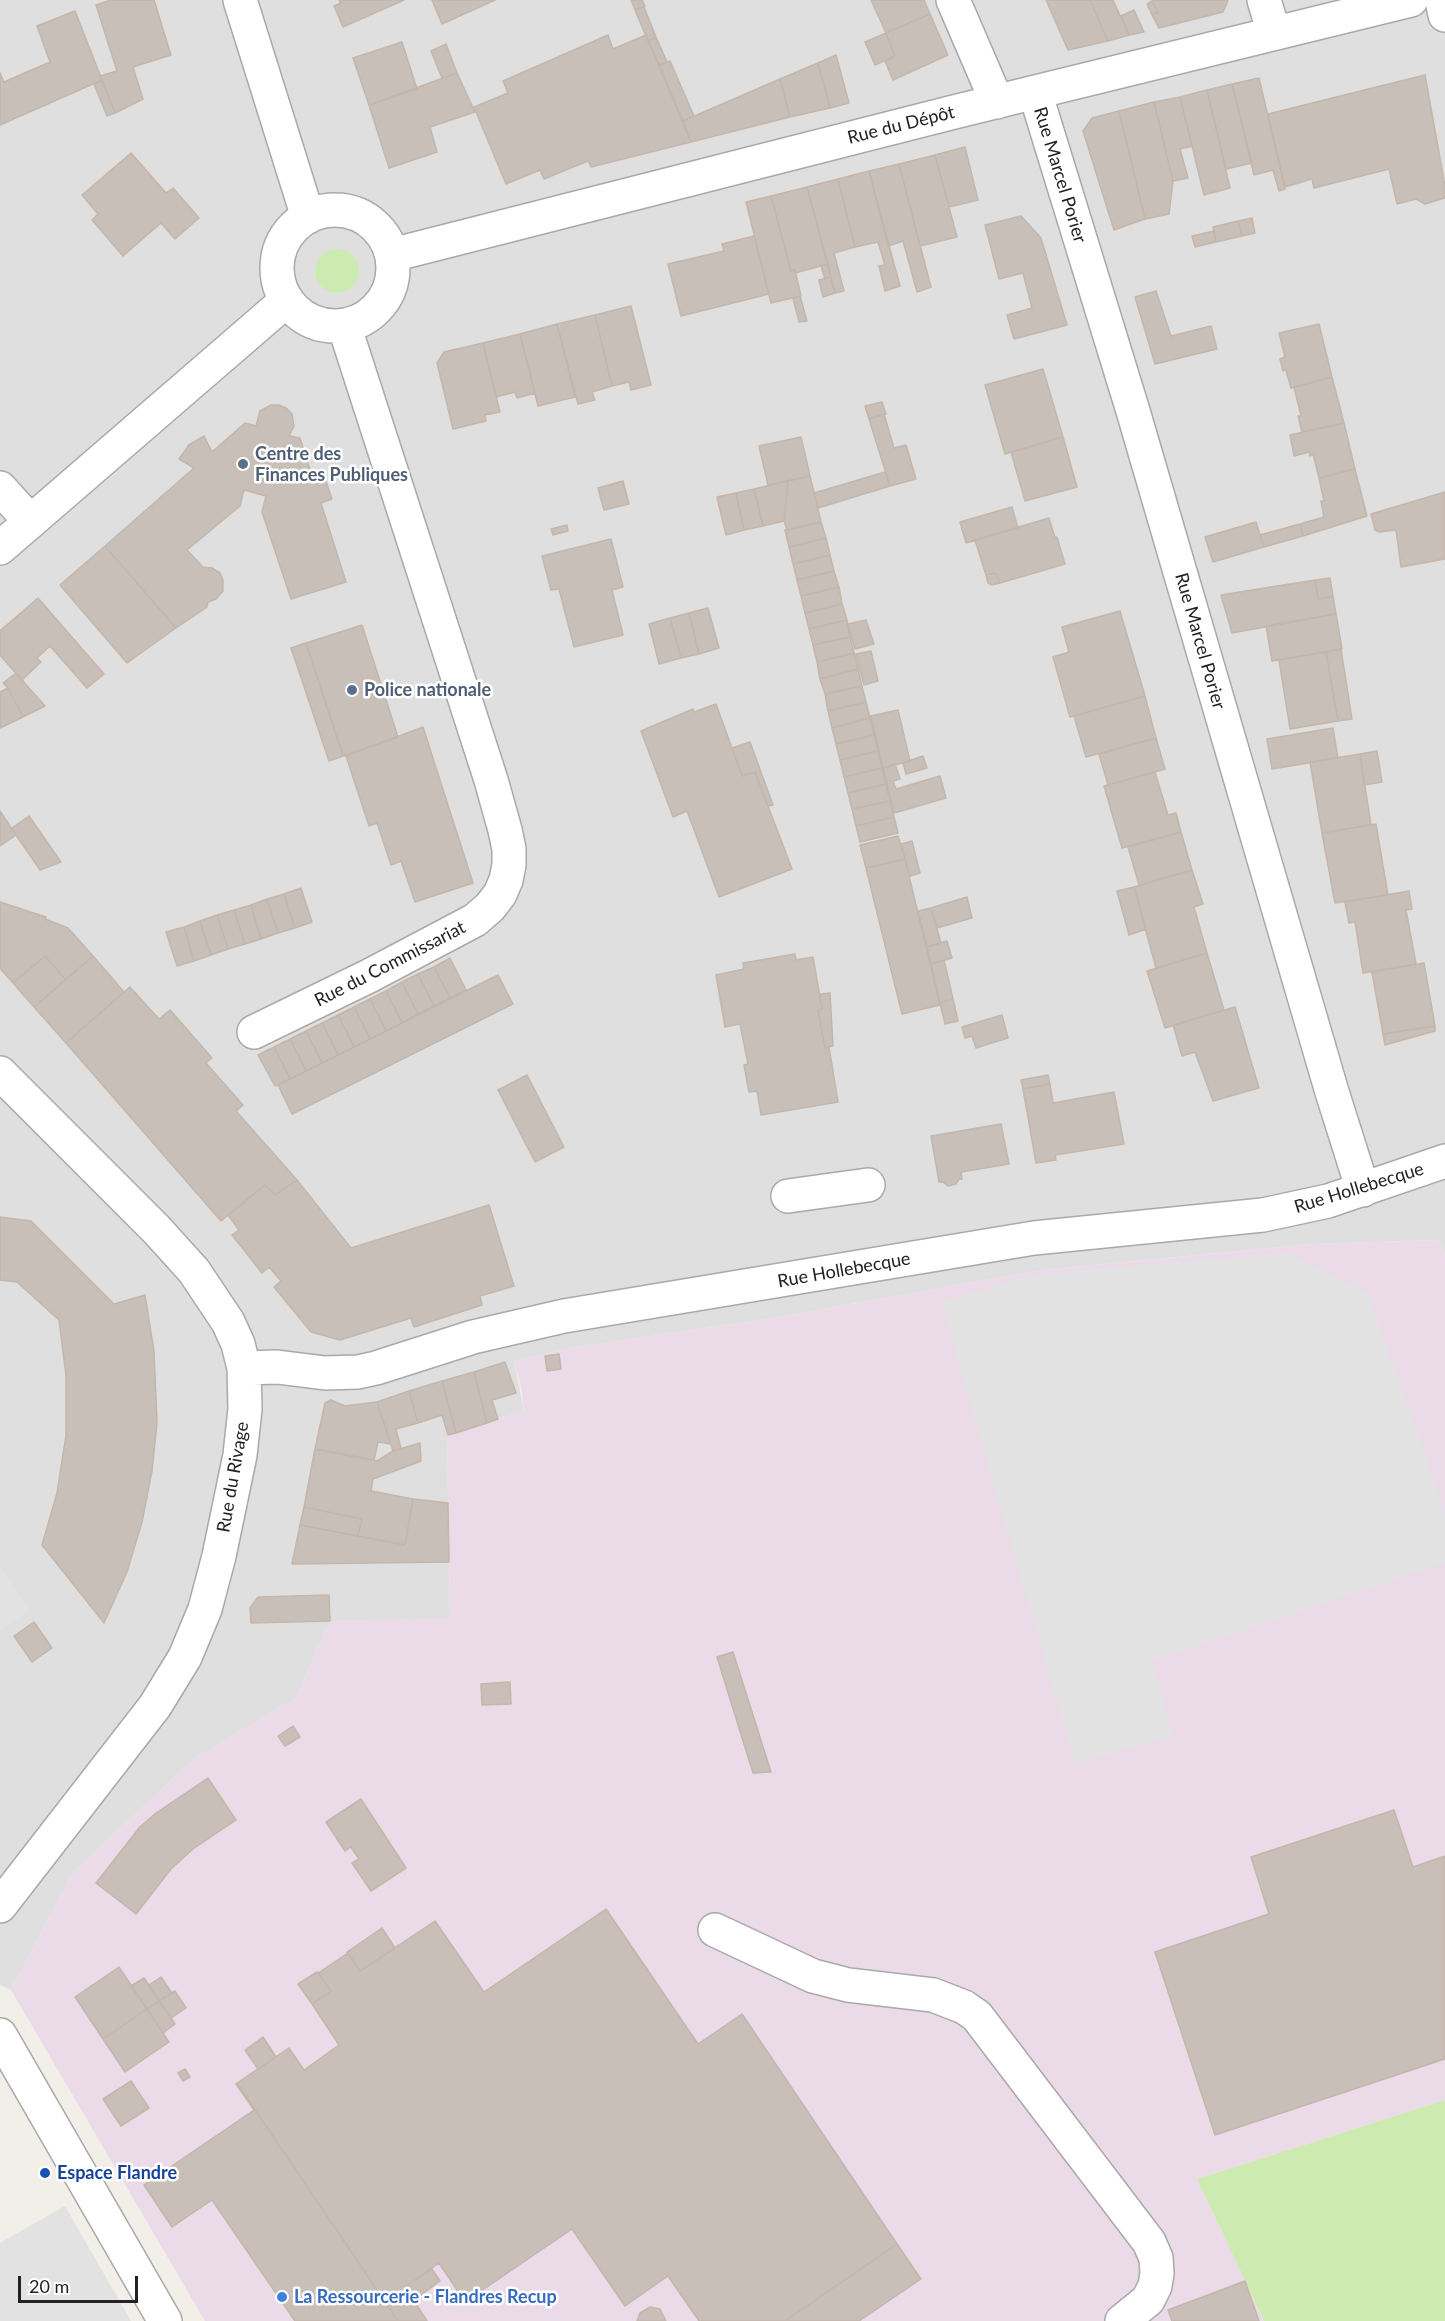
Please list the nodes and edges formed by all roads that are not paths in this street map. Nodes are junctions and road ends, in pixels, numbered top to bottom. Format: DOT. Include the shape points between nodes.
graph roads {
  1 [pos="240,0"];
  2 [pos="953,0"];
  3 [pos="1264,0"];
  4 [pos="1411,0"];
  5 [pos="1442,0"];
  6 [pos="1445,15"];
  7 [pos="1274,33"];
  8 [pos="1035,92"];
  9 [pos="998,102"];
  10 [pos="308,217"];
  11 [pos="392,255"];
  12 [pos="287,300"];
  13 [pos="344,325"];
  14 [pos="0,488"];
  15 [pos="30,521"];
  16 [pos="0,548"];
  17 [pos="254,1032"];
  18 [pos="0,1072"];
  19 [pos="1445,1161"];
  20 [pos="868,1185"];
  21 [pos="1363,1190"];
  22 [pos="788,1196"];
  23 [pos="244,1368"];
  24 [pos="0,1906"];
  25 [pos="715,1930"];
  26 [pos="0,2034"];
  27 [pos="165,2321"];
  28 [pos="1122,2321"];
  1 -- 10 [label="street"];
  2 -- 9 [label="street"];
  3 -- 7 [label="street"];
  4 -- 7 [label="street, Rue du Dépôt"];
  5 -- 6 [label="street"];
  7 -- 8 [label="street, Rue du Dépôt"];
  8 -- 9 [label="street, Rue du Dépôt"];
  8 -- 21 [label="street, Rue Marcel Porier"];
  9 -- 11 [label="street, Rue du Dépôt"];
  10 -- 11 [label="street" via="337,210 359,215 378,228"];
  10 -- 12 [label="street" via="291,231 280,250 278,272"];
  11 -- 13 [label="street" via="391,284 381,303 365,318"];
  12 -- 13 [label="street" via="309,319"];
  12 -- 15 [label="street"];
  13 -- 17 [label="street, Rue du Commissariat" via="491,780 505,830 509,865 500,894 475,920"];
  14 -- 15 [label="street"];
  15 -- 16 [label="street"];
  18 -- 23 [label="street, Rue du Rivage" via="194,1271 228,1323"];
  19 -- 21 [label="street, Rue Hollebecque"];
  20 -- 22 [label="street"];
  21 -- 23 [label="street, Rue Hollebecque" via="1263,1215 1034,1238 564,1316 484,1334 358,1372"];
  23 -- 24 [label="street, Rue du Rivage" via="244,1428 230,1504 205,1609 185,1657 155,1706"];
  25 -- 28 [label="street" via="813,1976 848,1985 933,1995 976,2016 1149,2242 1156,2258 1155,2286 1148,2300"];
  26 -- 27 [label="street"];
}
